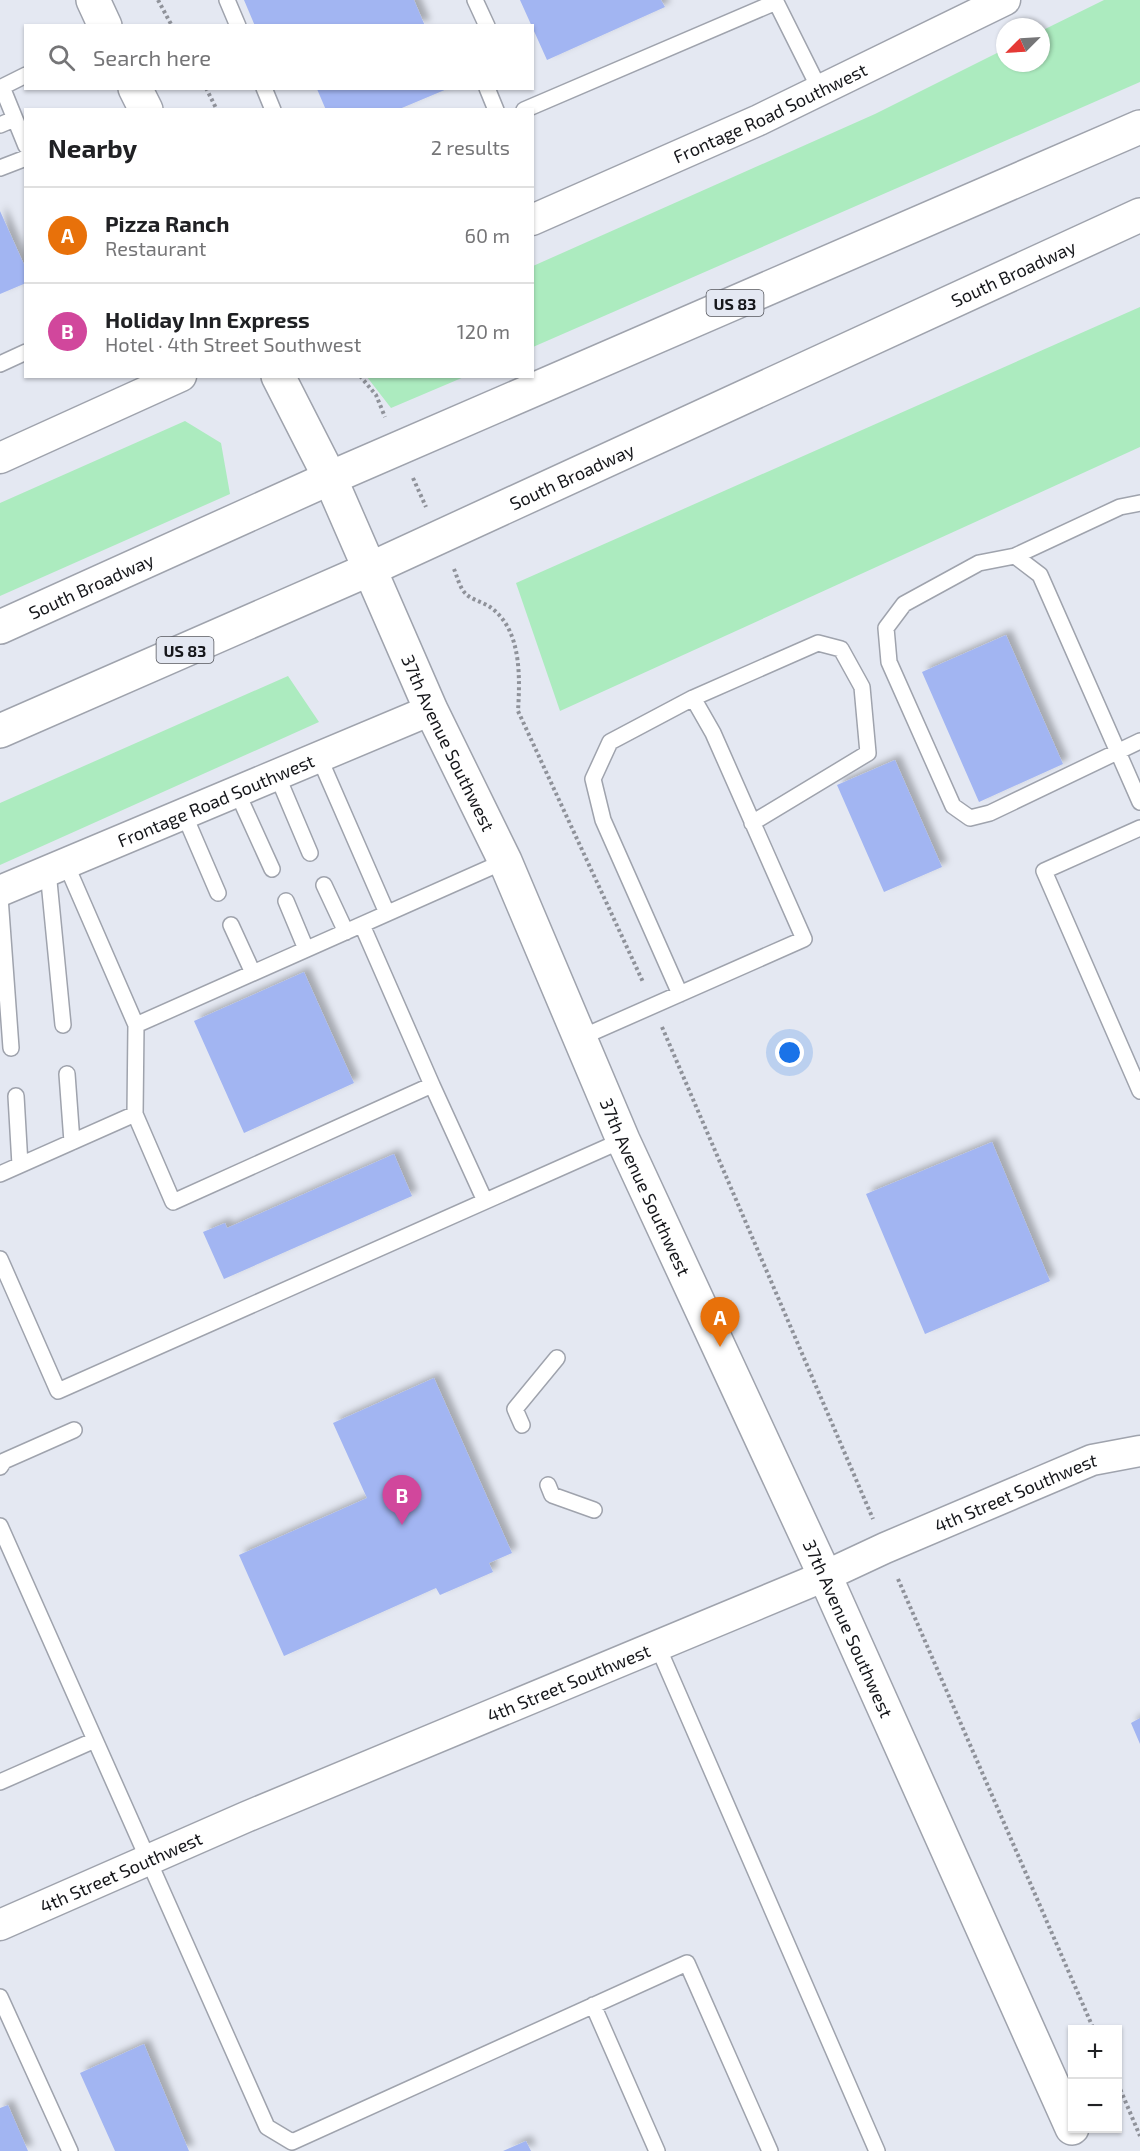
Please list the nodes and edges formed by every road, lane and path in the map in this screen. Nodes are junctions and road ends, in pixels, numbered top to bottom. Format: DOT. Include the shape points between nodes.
graph roads {
  1 [pos="93,0"];
  2 [pos="158,0"];
  3 [pos="227,0"];
  4 [pos="475,0"];
  5 [pos="1005,0"];
  6 [pos="776,1"];
  7 [pos="104,24"];
  8 [pos="171,24"];
  9 [pos="237,24"];
  10 [pos="486,24"];
  11 [pos="24,76"];
  12 [pos="1,86"];
  13 [pos="136,90"];
  14 [pos="207,90"];
  15 [pos="265,90"];
  16 [pos="488,90"];
  17 [pos="820,90"];
  18 [pos="145,108"];
  19 [pos="216,108"];
  20 [pos="272,108"];
  21 [pos="495,108"];
  22 [pos="529,108"];
  23 [pos="7,122"];
  24 [pos="1140,127"];
  25 [pos="24,143"];
  26 [pos="24,159"];
  27 [pos="0,168"];
  28 [pos="1140,215"];
  29 [pos="534,219"];
  30 [pos="24,353"];
  31 [pos="0,364"];
  32 [pos="177,378"];
  33 [pos="279,378"];
  34 [pos="362,378"];
  35 [pos="399,448"];
  36 [pos="0,458"];
  37 [pos="330,478"];
  38 [pos="1140,503"];
  39 [pos="440,537"];
  40 [pos="1015,556"];
  41 [pos="370,569"];
  42 [pos="0,627"];
  43 [pos="693,698"];
  44 [pos="431,710"];
  45 [pos="0,730"];
  46 [pos="1140,741"];
  47 [pos="1118,751"];
  48 [pos="319,757"];
  49 [pos="277,775"];
  50 [pos="237,792"];
  51 [pos="1140,802"];
  52 [pos="184,814"];
  53 [pos="752,824"];
  54 [pos="1140,828"];
  55 [pos="310,853"];
  56 [pos="505,861"];
  57 [pos="57,868"];
  58 [pos="272,869"];
  59 [pos="324,885"];
  60 [pos="0,891"];
  61 [pos="218,893"];
  62 [pos="0,897"];
  63 [pos="286,901"];
  64 [pos="387,913"];
  65 [pos="231,925"];
  66 [pos="362,925"];
  67 [pos="346,932"];
  68 [pos="306,950"];
  69 [pos="253,973"];
  70 [pos="640,975"];
  71 [pos="680,994"];
  72 [pos="63,1025"];
  73 [pos="136,1026"];
  74 [pos="666,1035"];
  75 [pos="580,1038"];
  76 [pos="11,1048"];
  77 [pos="67,1074"];
  78 [pos="432,1085"];
  79 [pos="1140,1091"];
  80 [pos="15,1096"];
  81 [pos="135,1114"];
  82 [pos="624,1140"];
  83 [pos="72,1142"];
  84 [pos="20,1165"];
  85 [pos="0,1174"];
  86 [pos="485,1201"];
  87 [pos="0,1259"];
  88 [pos="557,1358"];
  89 [pos="522,1425"];
  90 [pos="74,1430"];
  91 [pos="1140,1451"];
  92 [pos="0,1467"];
  93 [pos="548,1485"];
  94 [pos="860,1488"];
  95 [pos="594,1509"];
  96 [pos="0,1526"];
  97 [pos="825,1576"];
  98 [pos="915,1618"];
  99 [pos="658,1647"];
  100 [pos="95,1740"];
  101 [pos="0,1782"];
  102 [pos="148,1860"];
  103 [pos="0,1925"];
  104 [pos="0,1997"];
  105 [pos="593,2005"];
  106 [pos="1092,2025"];
  107 [pos="1122,2093"];
  108 [pos="1068,2117"];
  109 [pos="1075,2133"];
  110 [pos="1140,2136"];
  111 [pos="301,2145"];
  112 [pos="70,2151"];
  113 [pos="657,2151"];
  114 [pos="770,2151"];
  115 [pos="877,2151"];
  116 [pos="1083,2151"];
  1 -- 7 [label="main road"];
  2 -- 8 [label="path"];
  3 -- 9 [label="lane"];
  4 -- 10 [label="lane"];
  5 -- 17 [label="street, Frontage Road Southwest"];
  6 -- 17 [label="lane"];
  6 -- 22 [label="lane"];
  11 -- 12 [label="lane"];
  12 -- 23 [label="lane"];
  13 -- 18 [label="main road"];
  14 -- 19 [label="path"];
  15 -- 20 [label="lane"];
  16 -- 21 [label="lane"];
  17 -- 29 [label="street, Frontage Road Southwest"];
  23 -- 25 [label="lane"];
  24 -- 35 [label="main road, South Broadway / US 83"];
  26 -- 27 [label="lane"];
  28 -- 39 [label="main road, South Broadway / US 83"];
  30 -- 31 [label="lane"];
  32 -- 36 [label="street"];
  33 -- 37 [label="main road, 37th Avenue Southwest"];
  34 -- 35 [label="path" via="376,395"];
  35 -- 37 [label="main road, South Broadway / US 83"];
  35 -- 39 [label="path"];
  37 -- 41 [label="main road, 37th Avenue Southwest"];
  37 -- 42 [label="main road, South Broadway / US 83"];
  38 -- 40 [label="lane" via="1120,507"];
  39 -- 41 [label="main road, South Broadway / US 83"];
  39 -- 70 [label="path" via="465,593 492,608 512,638 520,677 518,711"];
  40 -- 47 [label="lane" via="1040,575"];
  40 -- 47 [label="lane" via="979,563 903,604 886,628 889,662 953,806 970,818 990,813"];
  41 -- 44 [label="main road, 37th Avenue Southwest"];
  41 -- 45 [label="main road, South Broadway / US 83"];
  43 -- 53 [label="lane"];
  43 -- 53 [label="lane" via="818,643 841,649 862,687 868,753"];
  43 -- 71 [label="lane" via="610,742 593,779 603,820"];
  44 -- 48 [label="street, Frontage Road Southwest"];
  44 -- 56 [label="main road, 37th Avenue Southwest"];
  46 -- 47 [label="lane"];
  47 -- 51 [label="lane"];
  48 -- 49 [label="street, Frontage Road Southwest"];
  48 -- 64 [label="lane"];
  49 -- 50 [label="street, Frontage Road Southwest"];
  49 -- 55 [label="lane"];
  50 -- 52 [label="street, Frontage Road Southwest"];
  50 -- 58 [label="lane"];
  52 -- 57 [label="street, Frontage Road Southwest"];
  52 -- 61 [label="lane"];
  53 -- 71 [label="lane" via="804,939"];
  54 -- 79 [label="lane" via="1044,871"];
  56 -- 64 [label="lane"];
  56 -- 75 [label="main road, 37th Avenue Southwest"];
  57 -- 60 [label="street, Frontage Road Southwest"];
  57 -- 72 [label="lane"];
  57 -- 73 [label="lane"];
  59 -- 67 [label="lane"];
  62 -- 76 [label="lane"];
  63 -- 68 [label="lane"];
  64 -- 66 [label="lane"];
  65 -- 69 [label="lane"];
  66 -- 67 [label="lane"];
  66 -- 78 [label="lane"];
  67 -- 68 [label="lane"];
  68 -- 69 [label="lane"];
  69 -- 73 [label="lane"];
  71 -- 75 [label="lane"];
  73 -- 81 [label="lane"];
  74 -- 94 [label="path"];
  75 -- 82 [label="main road, 37th Avenue Southwest"];
  77 -- 83 [label="lane"];
  78 -- 81 [label="lane" via="173,1202"];
  78 -- 86 [label="lane"];
  80 -- 84 [label="lane"];
  81 -- 83 [label="lane"];
  82 -- 86 [label="lane"];
  82 -- 97 [label="main road, 37th Avenue Southwest"];
  83 -- 84 [label="lane"];
  84 -- 85 [label="lane"];
  86 -- 87 [label="lane" via="58,1391"];
  88 -- 89 [label="lane" via="515,1408"];
  90 -- 92 [label="lane" via="4,1461"];
  91 -- 97 [label="street, 4th Street Southwest" via="1092,1460"];
  93 -- 95 [label="lane" via="552,1495"];
  96 -- 100 [label="lane"];
  97 -- 99 [label="street, 4th Street Southwest"];
  97 -- 108 [label="main road, 37th Avenue Southwest"];
  98 -- 106 [label="path"];
  99 -- 102 [label="street, 4th Street Southwest"];
  99 -- 115 [label="lane"];
  100 -- 101 [label="lane"];
  100 -- 102 [label="lane"];
  102 -- 103 [label="street, 4th Street Southwest"];
  102 -- 111 [label="lane" via="267,2127"];
  104 -- 112 [label="lane"];
  105 -- 111 [label="lane"];
  105 -- 113 [label="lane"];
  105 -- 114 [label="lane" via="687,1963"];
  107 -- 110 [label="path"];
  109 -- 116 [label="main road, 37th Avenue Southwest"];
}
